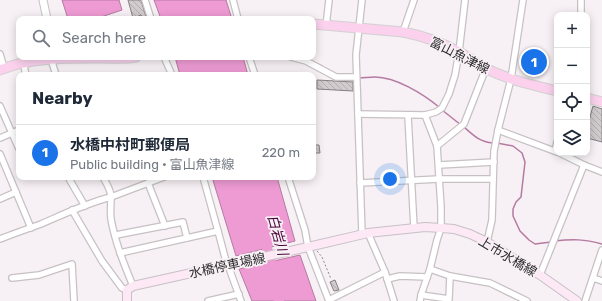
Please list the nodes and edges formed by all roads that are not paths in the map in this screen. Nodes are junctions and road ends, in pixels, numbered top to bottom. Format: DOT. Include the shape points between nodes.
graph roads {
  1 [pos="43,0"];
  2 [pos="145,0"];
  3 [pos="233,0"];
  4 [pos="329,0"];
  5 [pos="362,0"];
  6 [pos="414,0"];
  7 [pos="465,0"];
  8 [pos="523,0"];
  9 [pos="581,0"];
  10 [pos="581,12"];
  11 [pos="46,16"];
  12 [pos="150,16"];
  13 [pos="237,16"];
  14 [pos="316,24"];
  15 [pos="326,26"];
  16 [pos="358,28"];
  17 [pos="403,32"];
  18 [pos="459,52"];
  19 [pos="0,54"];
  20 [pos="40,60"];
  21 [pos="52,60"];
  22 [pos="165,60"];
  23 [pos="250,60"];
  24 [pos="302,60"];
  25 [pos="24,63"];
  26 [pos="486,68"];
  27 [pos="2,69"];
  28 [pos="24,72"];
  29 [pos="55,72"];
  30 [pos="171,72"];
  31 [pos="254,72"];
  32 [pos="356,78"];
  33 [pos="511,79"];
  34 [pos="554,90"];
  35 [pos="590,99"];
  36 [pos="602,102"];
  37 [pos="0,106"];
  38 [pos="358,114"];
  39 [pos="425,115"];
  40 [pos="408,116"];
  41 [pos="498,130"];
  42 [pos="16,131"];
  43 [pos="12,133"];
  44 [pos="0,138"];
  45 [pos="16,142"];
  46 [pos="437,146"];
  47 [pos="554,151"];
  48 [pos="0,154"];
  49 [pos="565,156"];
  50 [pos="494,162"];
  51 [pos="439,165"];
  52 [pos="584,165"];
  53 [pos="602,172"];
  54 [pos="439,179"];
  55 [pos="493,179"];
  56 [pos="70,180"];
  57 [pos="105,180"];
  58 [pos="154,180"];
  59 [pos="204,180"];
  60 [pos="289,180"];
  61 [pos="412,181"];
  62 [pos="148,182"];
  63 [pos="360,182"];
  64 [pos="16,192"];
  65 [pos="111,197"];
  66 [pos="0,199"];
  67 [pos="84,206"];
  68 [pos="72,210"];
  69 [pos="164,226"];
  70 [pos="31,228"];
  71 [pos="414,228"];
  72 [pos="441,228"];
  73 [pos="218,231"];
  74 [pos="365,234"];
  75 [pos="116,235"];
  76 [pos="1,237"];
  77 [pos="187,238"];
  78 [pos="487,242"];
  79 [pos="308,247"];
  80 [pos="602,250"];
  81 [pos="120,253"];
  82 [pos="601,258"];
  83 [pos="230,264"];
  84 [pos="430,269"];
  85 [pos="385,272"];
  86 [pos="540,275"];
  87 [pos="450,276"];
  88 [pos="12,278"];
  89 [pos="427,278"];
  90 [pos="593,278"];
  91 [pos="387,279"];
  92 [pos="602,281"];
  93 [pos="130,288"];
  94 [pos="239,294"];
  95 [pos="421,298"];
  96 [pos="572,300"];
  97 [pos="74,301"];
  98 [pos="127,301"];
  99 [pos="208,301"];
  100 [pos="240,301"];
  101 [pos="329,301"];
  102 [pos="394,301"];
  103 [pos="527,301"];
  104 [pos="585,301"];
  1 -- 11 [label="street"];
  2 -- 12 [label="street"];
  3 -- 13 [label="street"];
  4 -- 15 [label="street"];
  5 -- 16 [label="street"];
  6 -- 17 [label="street"];
  7 -- 18 [label="street"];
  8 -- 33 [label="street"];
  9 -- 10 [label="street"];
  14 -- 15 [label="main road, 富山魚津線"];
  15 -- 16 [label="main road, 富山魚津線"];
  16 -- 17 [label="main road, 富山魚津線"];
  16 -- 32 [label="street"];
  17 -- 18 [label="main road, 富山魚津線" via="431,39"];
  18 -- 26 [label="main road, 富山魚津線"];
  18 -- 39 [label="street" via="456,75 442,108"];
  19 -- 27 [label="street"];
  20 -- 25 [label="main road"];
  21 -- 29 [label="street"];
  22 -- 30 [label="street"];
  23 -- 31 [label="street"];
  24 -- 32 [label="street" via="336,77"];
  25 -- 27 [label="main road"];
  25 -- 28 [label="street"];
  26 -- 33 [label="main road, 富山魚津線"];
  26 -- 46 [label="street" via="464,124"];
  32 -- 38 [label="street"];
  33 -- 34 [label="main road, 富山魚津線"];
  33 -- 41 [label="street"];
  35 -- 36 [label="main road"];
  37 -- 43 [label="street"];
  38 -- 40 [label="street"];
  38 -- 63 [label="street"];
  39 -- 40 [label="street"];
  39 -- 46 [label="street"];
  40 -- 61 [label="street"];
  41 -- 47 [label="street"];
  41 -- 50 [label="street"];
  42 -- 43 [label="street"];
  43 -- 44 [label="street"];
  43 -- 45 [label="street"];
  46 -- 51 [label="street"];
  48 -- 64 [label="street"];
  49 -- 52 [label="street"];
  50 -- 51 [label="street"];
  50 -- 55 [label="street"];
  51 -- 54 [label="street"];
  52 -- 53 [label="street"];
  52 -- 86 [label="street"];
  54 -- 55 [label="street"];
  54 -- 61 [label="street"];
  54 -- 72 [label="street"];
  55 -- 78 [label="street" via="492,220"];
  56 -- 67 [label="street"];
  57 -- 65 [label="street"];
  58 -- 62 [label="street"];
  59 -- 73 [label="street"];
  60 -- 79 [label="street"];
  61 -- 63 [label="street"];
  61 -- 71 [label="street"];
  62 -- 65 [label="street"];
  62 -- 69 [label="street"];
  63 -- 74 [label="street"];
  64 -- 66 [label="street"];
  64 -- 70 [label="street"];
  65 -- 67 [label="street"];
  65 -- 75 [label="street" via="111,220"];
  67 -- 68 [label="street"];
  68 -- 70 [label="street"];
  68 -- 93 [label="street" via="102,261 122,288"];
  69 -- 75 [label="street"];
  69 -- 77 [label="street" via="183,222"];
  70 -- 76 [label="street"];
  71 -- 72 [label="main road, 上市水橋線"];
  71 -- 74 [label="main road, 上市水橋線"];
  72 -- 78 [label="main road, 上市水橋線" via="454,229"];
  72 -- 84 [label="street"];
  73 -- 77 [label="street"];
  73 -- 83 [label="street"];
  74 -- 79 [label="main road, 水橋停車場線"];
  74 -- 85 [label="street"];
  75 -- 81 [label="street"];
  77 -- 81 [label="street"];
  78 -- 86 [label="main road, 上市水橋線"];
  79 -- 83 [label="main road, 水橋停車場線"];
  79 -- 101 [label="street"];
  80 -- 82 [label="street"];
  81 -- 93 [label="street"];
  82 -- 90 [label="street"];
  83 -- 93 [label="main road, 水橋停車場線"];
  83 -- 94 [label="street" via="229,268"];
  84 -- 87 [label="street"];
  84 -- 89 [label="street"];
  85 -- 91 [label="street"];
  85 -- 101 [label="street"];
  86 -- 96 [label="main road, 上市水橋線"];
  87 -- 95 [label="street" via="449,300"];
  87 -- 103 [label="street" via="490,282"];
  88 -- 97 [label="street" via="40,275 72,264"];
  89 -- 91 [label="street" via="400,276"];
  89 -- 95 [label="street"];
  90 -- 92 [label="street"];
  90 -- 104 [label="street"];
  91 -- 102 [label="street"];
  93 -- 98 [label="main road"];
  94 -- 99 [label="street"];
  94 -- 100 [label="street"];
}
